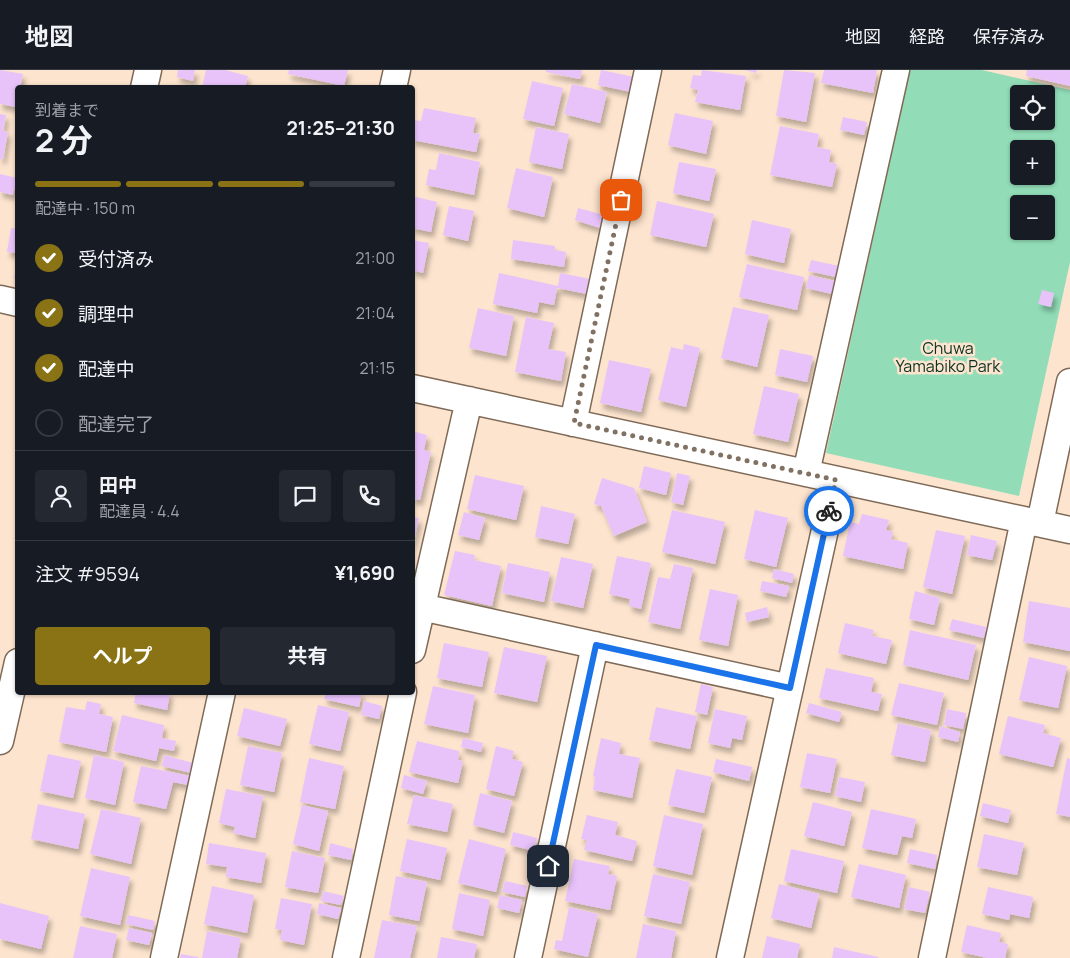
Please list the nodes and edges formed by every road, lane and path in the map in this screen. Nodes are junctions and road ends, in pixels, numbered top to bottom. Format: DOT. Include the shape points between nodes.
graph roads {
  1 [pos="148,70"];
  2 [pos="397,70"];
  3 [pos="648,70"];
  4 [pos="896,70"];
  5 [pos="145,85"];
  6 [pos="394,85"];
  7 [pos="0,299"];
  8 [pos="15,302"];
  9 [pos="1070,382"];
  10 [pos="415,389"];
  11 [pos="469,400"];
  12 [pos="574,423"];
  13 [pos="806,473"];
  14 [pos="836,480"];
  15 [pos="1032,522"];
  16 [pos="1070,530"];
  17 [pos="417,606"];
  18 [pos="415,624"];
  19 [pos="596,645"];
  20 [pos="15,675"];
  21 [pos="790,688"];
  22 [pos="221,695"];
  23 [pos="402,695"];
  24 [pos="0,741"];
  25 [pos="164,958"];
  26 [pos="346,958"];
  27 [pos="528,958"];
  28 [pos="730,958"];
  29 [pos="932,958"];
  1 -- 5 [label="street"];
  2 -- 6 [label="street"];
  3 -- 12 [label="street"];
  4 -- 13 [label="street"];
  7 -- 8 [label="street"];
  9 -- 15 [label="street"];
  10 -- 11 [label="street"];
  11 -- 12 [label="street"];
  11 -- 17 [label="street"];
  12 -- 13 [label="street"];
  13 -- 14 [label="street"];
  14 -- 15 [label="street"];
  14 -- 21 [label="street"];
  15 -- 16 [label="street"];
  15 -- 29 [label="street"];
  17 -- 18 [label="street"];
  17 -- 19 [label="street"];
  19 -- 21 [label="street"];
  19 -- 27 [label="street"];
  20 -- 24 [label="street"];
  21 -- 28 [label="street"];
  22 -- 25 [label="street"];
  23 -- 26 [label="street"];
}
